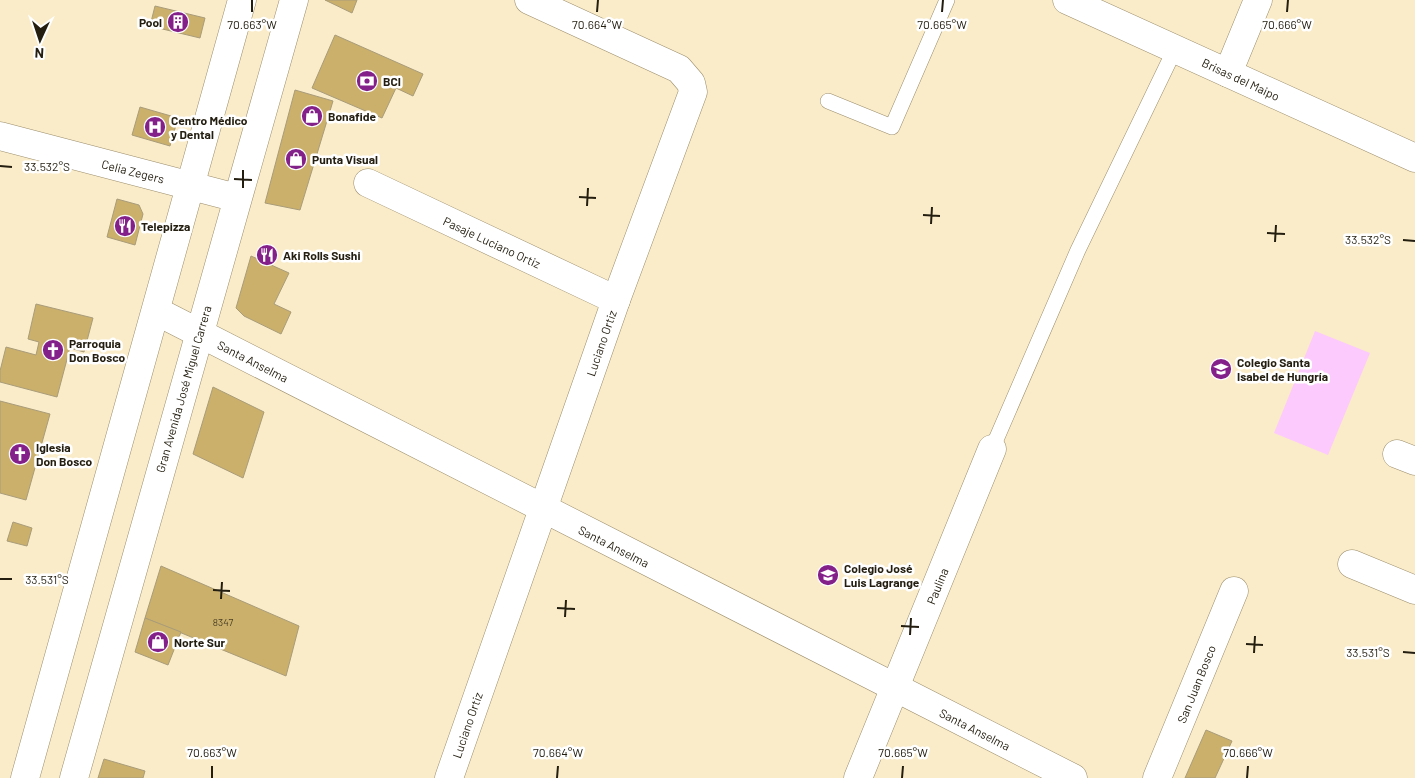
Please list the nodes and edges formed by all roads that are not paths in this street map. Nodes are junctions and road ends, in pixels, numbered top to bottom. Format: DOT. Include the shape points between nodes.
graph roads {
  1 [pos="242,0"];
  2 [pos="294,0"];
  3 [pos="529,0"];
  4 [pos="947,0"];
  5 [pos="1068,0"];
  6 [pos="1258,0"];
  7 [pos="1175,49"];
  8 [pos="1228,73"];
  9 [pos="828,101"];
  10 [pos="0,136"];
  11 [pos="1415,158"];
  12 [pos="368,183"];
  13 [pos="190,186"];
  14 [pos="237,198"];
  15 [pos="616,300"];
  16 [pos="156,312"];
  17 [pos="198,333"];
  18 [pos="992,449"];
  19 [pos="542,509"];
  20 [pos="1352,564"];
  21 [pos="1234,590"];
  22 [pos="1415,590"];
  23 [pos="895,688"];
  24 [pos="25,778"];
  25 [pos="74,778"];
  26 [pos="449,778"];
  27 [pos="858,778"];
  28 [pos="1072,778"];
  29 [pos="1157,778"];
  1 -- 13 [label="street"];
  2 -- 14 [label="street, Gran Avenida José Miguel Carrera"];
  3 -- 15 [label="street, Luciano Ortiz" via="679,69 691,83 690,101"];
  4 -- 9 [label="lane" via="892,127"];
  5 -- 7 [label="street, Brisas del Maipo"];
  6 -- 8 [label="street"];
  7 -- 8 [label="street, Brisas del Maipo"];
  7 -- 18 [label="lane" via="1078,250"];
  8 -- 11 [label="street, Brisas del Maipo"];
  10 -- 13 [label="street, Celia Zegers"];
  12 -- 15 [label="street, Pasaje Luciano Ortiz"];
  13 -- 14 [label="street, Celia Zegers"];
  13 -- 16 [label="street"];
  14 -- 17 [label="street, Gran Avenida José Miguel Carrera"];
  15 -- 19 [label="street, Luciano Ortiz"];
  16 -- 17 [label="street, Santa Anselma"];
  16 -- 24 [label="street"];
  17 -- 19 [label="street, Santa Anselma"];
  17 -- 25 [label="street, Gran Avenida José Miguel Carrera"];
  18 -- 23 [label="street, Paulina"];
  19 -- 23 [label="street, Santa Anselma"];
  19 -- 26 [label="street, Luciano Ortiz"];
  20 -- 22 [label="street"];
  21 -- 29 [label="street, San Juan Bosco"];
  23 -- 27 [label="street, Paulina"];
  23 -- 28 [label="street, Santa Anselma"];
}
